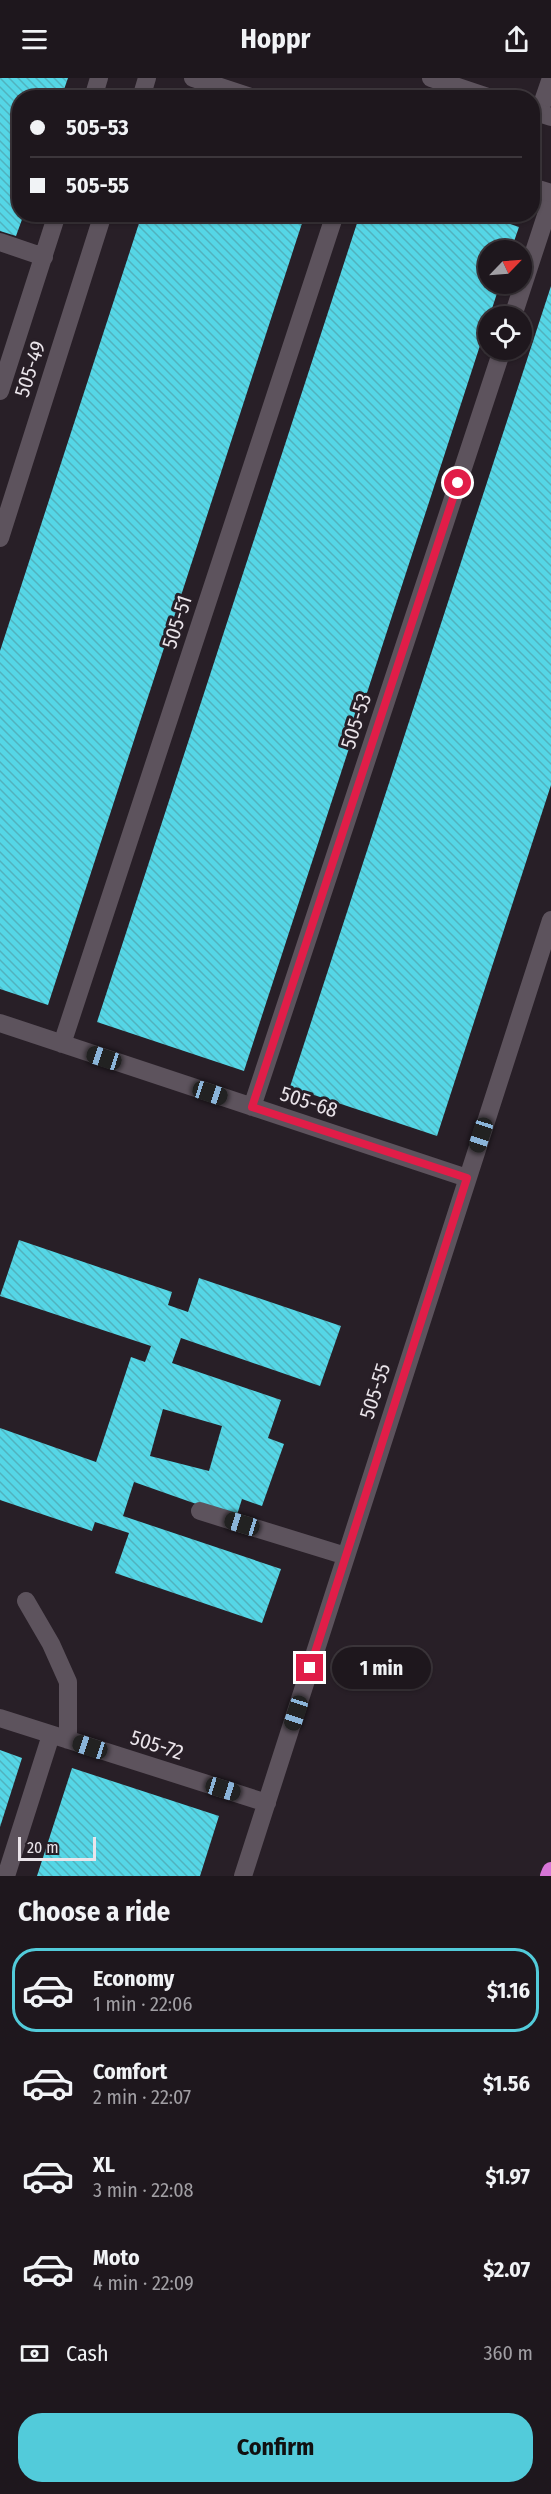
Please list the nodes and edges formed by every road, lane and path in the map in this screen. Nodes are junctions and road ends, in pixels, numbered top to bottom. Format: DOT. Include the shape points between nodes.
graph roads {
  1 [pos="193,78"];
  2 [pos="431,78"];
  3 [pos="551,78"];
  4 [pos="230,90"];
  5 [pos="467,90"];
  6 [pos="541,114"];
  7 [pos="551,200"];
  8 [pos="55,222"];
  9 [pos="100,222"];
  10 [pos="332,222"];
  11 [pos="0,242"];
  12 [pos="44,257"];
  13 [pos="516,306"];
  14 [pos="499,360"];
  15 [pos="0,392"];
  16 [pos="0,538"];
  17 [pos="551,920"];
  18 [pos="0,1023"];
  19 [pos="62,1044"];
  20 [pos="252,1107"];
  21 [pos="467,1178"];
  22 [pos="200,1511"];
  23 [pos="346,1556"];
  24 [pos="26,1601"];
  25 [pos="0,1718"];
  26 [pos="60,1737"];
  27 [pos="267,1803"];
  28 [pos="551,1871"];
  29 [pos="6,1876"];
  30 [pos="243,1876"];
  31 [pos="549,1876"];
  1 -- 4 [label="street"];
  2 -- 5 [label="street"];
  3 -- 6 [label="street"];
  7 -- 13 [label="street"];
  8 -- 12 [label="street, 505-49"];
  9 -- 16 [label="street, 505-49"];
  10 -- 19 [label="street, 505-51"];
  11 -- 12 [label="street"];
  12 -- 15 [label="street, 505-49"];
  14 -- 20 [label="street, 505-53"];
  17 -- 21 [label="street, 505-55"];
  18 -- 19 [label="street, 505-68"];
  19 -- 20 [label="street, 505-68"];
  20 -- 21 [label="street, 505-68"];
  21 -- 23 [label="street, 505-55"];
  22 -- 23 [label="street"];
  23 -- 27 [label="street, 505-55"];
  24 -- 26 [label="street" via="68,1682"];
  25 -- 26 [label="street, 505-72"];
  26 -- 27 [label="street, 505-72"];
  26 -- 29 [label="street"];
  27 -- 30 [label="street, 505-55"];
  28 -- 31 [label="highway"];
}
